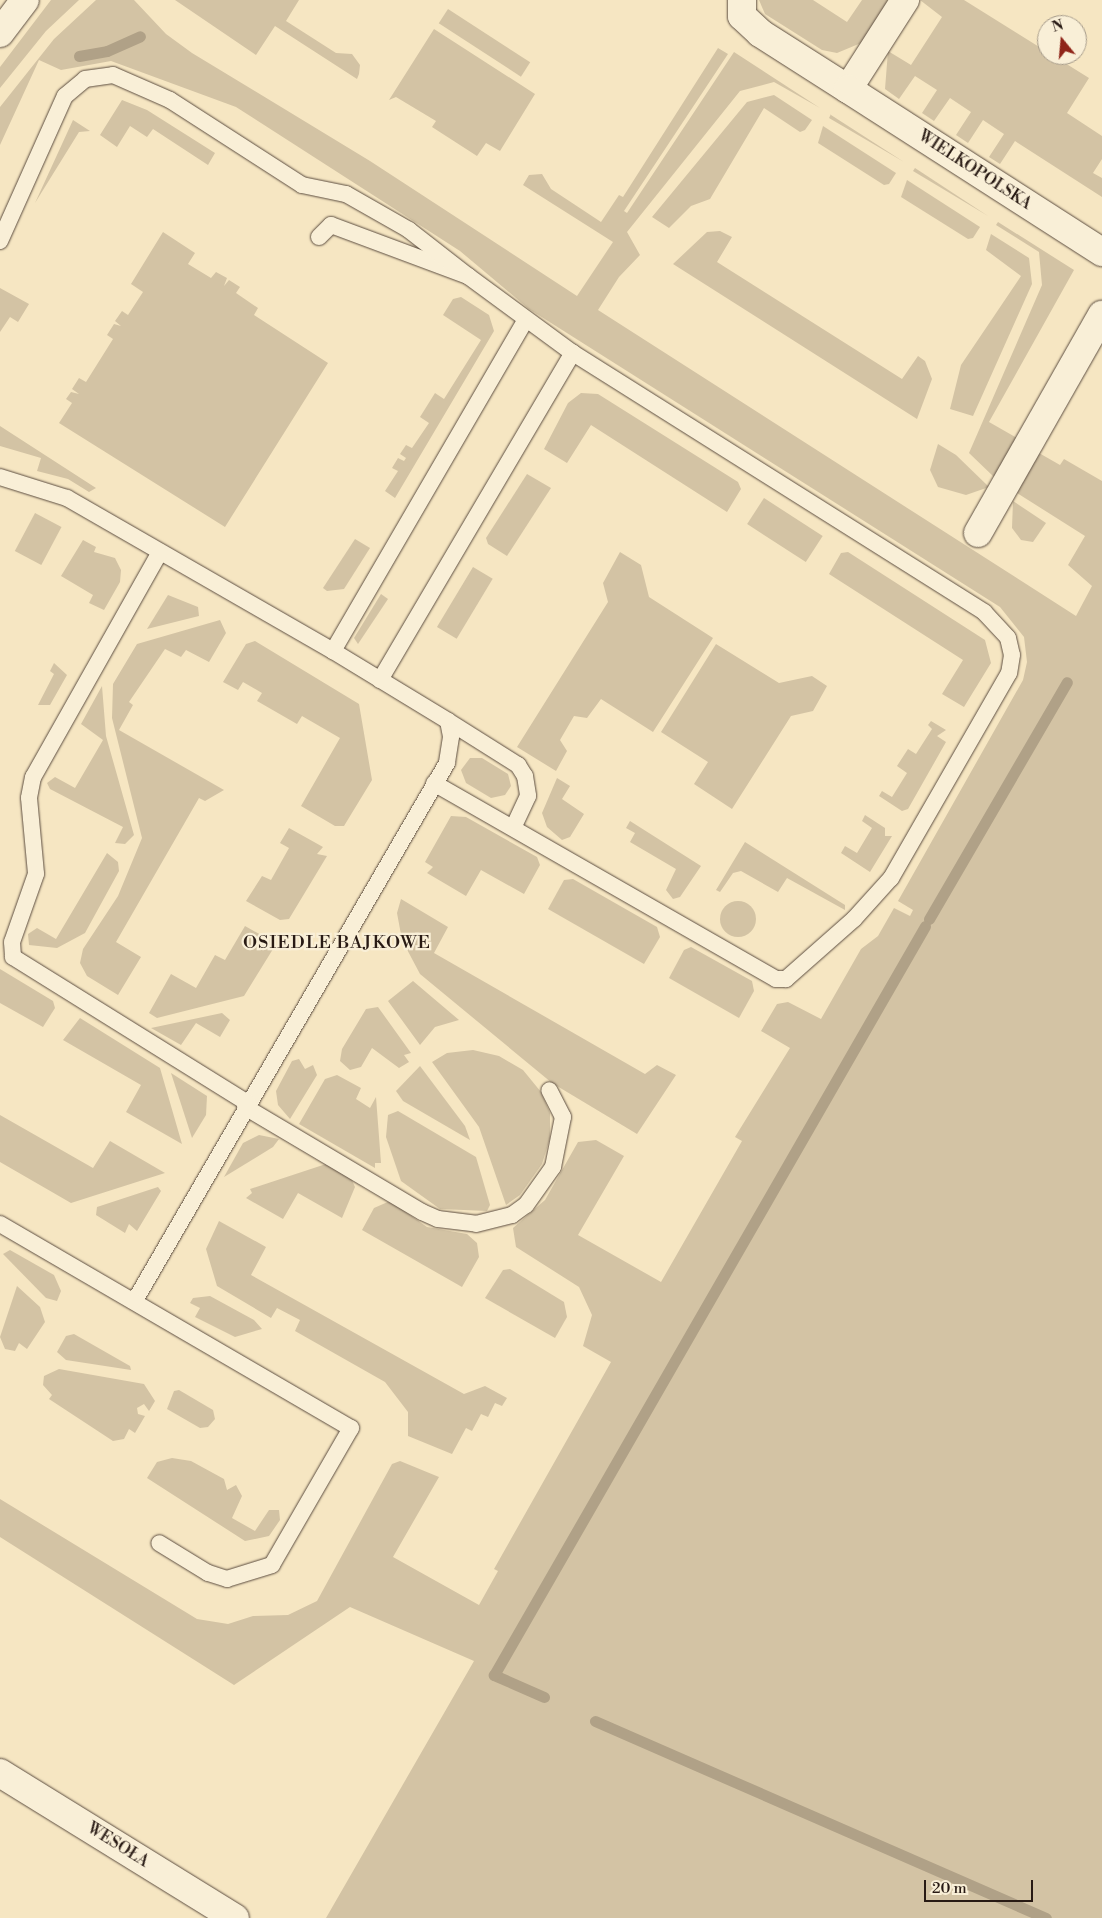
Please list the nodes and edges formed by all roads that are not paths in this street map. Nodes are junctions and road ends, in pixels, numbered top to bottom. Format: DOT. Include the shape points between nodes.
graph roads {
  1 [pos="25,0"];
  2 [pos="742,0"];
  3 [pos="905,0"];
  4 [pos="0,33"];
  5 [pos="848,89"];
  6 [pos="319,237"];
  7 [pos="0,241"];
  8 [pos="1102,252"];
  9 [pos="468,276"];
  10 [pos="1102,315"];
  11 [pos="525,321"];
  12 [pos="573,352"];
  13 [pos="0,477"];
  14 [pos="978,533"];
  15 [pos="160,552"];
  16 [pos="333,651"];
  17 [pos="380,680"];
  18 [pos="448,721"];
  19 [pos="434,783"];
  20 [pos="513,828"];
  21 [pos="549,1090"];
  22 [pos="246,1105"];
  23 [pos="0,1224"];
  24 [pos="134,1302"];
  25 [pos="159,1543"];
  26 [pos="0,1773"];
  27 [pos="236,1918"];
  1 -- 4 [label="street"];
  2 -- 5 [label="street, WIELKOPOLSKA" via="742,16 760,33"];
  3 -- 5 [label="street"];
  5 -- 8 [label="street, WIELKOPOLSKA"];
  6 -- 9 [label="lane" via="332,225"];
  7 -- 9 [label="lane" via="65,96 85,79 112,76 170,100 302,186 346,194 409,230"];
  9 -- 11 [label="lane"];
  10 -- 14 [label="street"];
  11 -- 12 [label="lane"];
  11 -- 16 [label="lane"];
  12 -- 17 [label="lane"];
  12 -- 20 [label="lane" via="984,612 1008,638 1012,655 1009,673 891,878 854,919 786,979 776,979"];
  13 -- 15 [label="lane" via="67,498"];
  15 -- 16 [label="lane"];
  15 -- 22 [label="lane" via="33,777 28,798 36,874 12,942 13,957"];
  16 -- 17 [label="lane"];
  17 -- 18 [label="lane"];
  18 -- 19 [label="lane" via="450,752"];
  18 -- 20 [label="lane" via="518,765 525,776 528,796"];
  19 -- 20 [label="lane"];
  19 -- 22 [label="lane"];
  21 -- 22 [label="lane" via="563,1117 553,1167 526,1205 512,1214 476,1224 438,1220 422,1212"];
  22 -- 24 [label="lane"];
  23 -- 24 [label="lane"];
  24 -- 25 [label="lane" via="351,1428 272,1565 227,1579 208,1573"];
  26 -- 27 [label="street, WESOŁA"];
}
